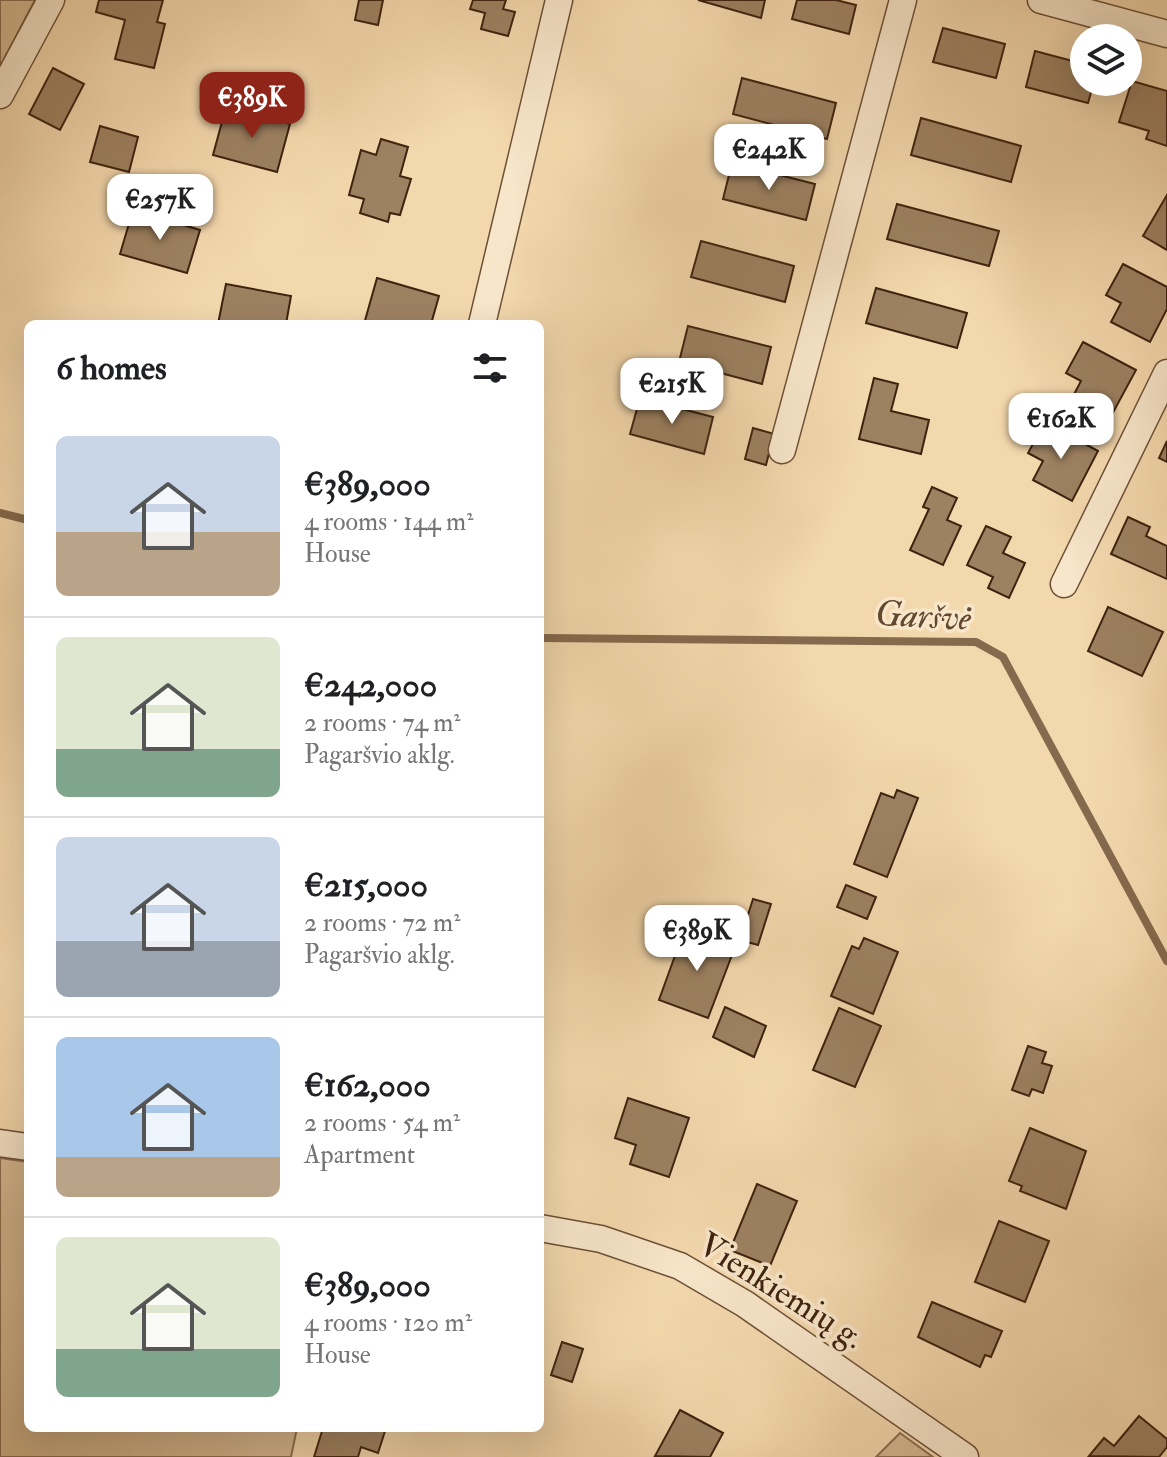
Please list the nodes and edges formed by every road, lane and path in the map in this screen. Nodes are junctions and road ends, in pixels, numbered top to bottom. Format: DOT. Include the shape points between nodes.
graph roads {
  1 [pos="51,0"];
  2 [pos="559,0"];
  3 [pos="903,0"];
  4 [pos="1041,0"];
  5 [pos="1167,34"];
  6 [pos="0,95"];
  7 [pos="483,320"];
  8 [pos="1167,373"];
  9 [pos="782,450"];
  10 [pos="1064,584"];
  11 [pos="0,1143"];
  12 [pos="24,1146"];
  13 [pos="544,1229"];
  14 [pos="965,1457"];
  1 -- 6 [label="street"];
  2 -- 7 [label="street"];
  3 -- 9 [label="street"];
  4 -- 5 [label="street"];
  8 -- 10 [label="street"];
  11 -- 12 [label="street"];
  13 -- 14 [label="street, Vienkiemių g." via="601,1239 680,1266 745,1304"];
}
